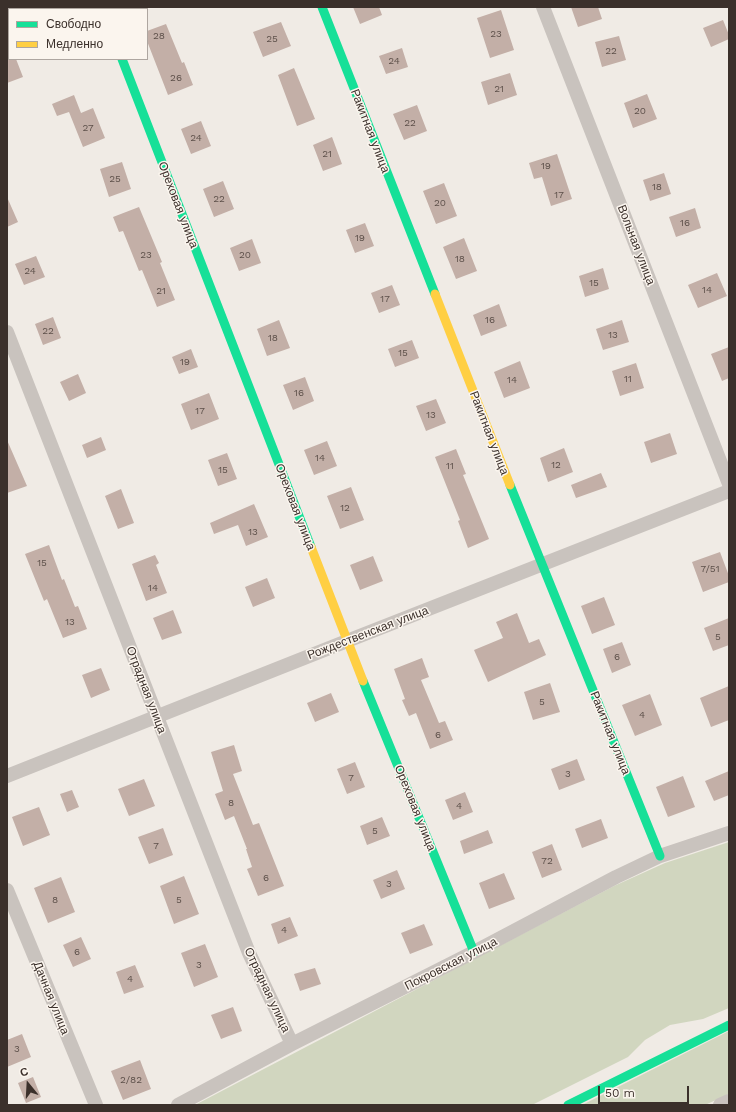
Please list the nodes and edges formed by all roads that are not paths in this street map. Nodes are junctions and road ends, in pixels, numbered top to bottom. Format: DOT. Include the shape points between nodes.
graph roads {
  1 [pos="322,7"];
  2 [pos="543,7"];
  3 [pos="122,60"];
  4 [pos="7,332"];
  5 [pos="729,484"];
  6 [pos="729,491"];
  7 [pos="541,565"];
  8 [pos="347,641"];
  9 [pos="156,717"];
  10 [pos="7,776"];
  11 [pos="729,833"];
  12 [pos="660,856"];
  13 [pos="7,890"];
  14 [pos="474,952"];
  15 [pos="729,1025"];
  16 [pos="292,1044"];
  17 [pos="729,1101"];
  18 [pos="96,1105"];
  19 [pos="178,1105"];
  20 [pos="568,1105"];
  21 [pos="720,1105"];
  1 -- 7 [label="street, Ракитная улица"];
  2 -- 5 [label="street, Вольная улица"];
  3 -- 8 [label="street, Ореховая улица"];
  4 -- 9 [label="street, Отрадная улица"];
  6 -- 7 [label="street, Рождественская улица"];
  7 -- 8 [label="street, Рождественская улица"];
  7 -- 12 [label="street, Ракитная улица"];
  8 -- 9 [label="street, Рождественская улица"];
  8 -- 14 [label="street, Ореховая улица"];
  9 -- 10 [label="street, Рождественская улица"];
  9 -- 16 [label="street, Отрадная улица" via="249,952"];
  11 -- 12 [label="street, Покровская улица"];
  12 -- 14 [label="street, Покровская улица"];
  13 -- 18 [label="street, Дачная улица"];
  14 -- 16 [label="street, Покровская улица"];
  15 -- 20 [label="street"];
  16 -- 19 [label="street, Покровская улица"];
  17 -- 21 [label="street"];
}
